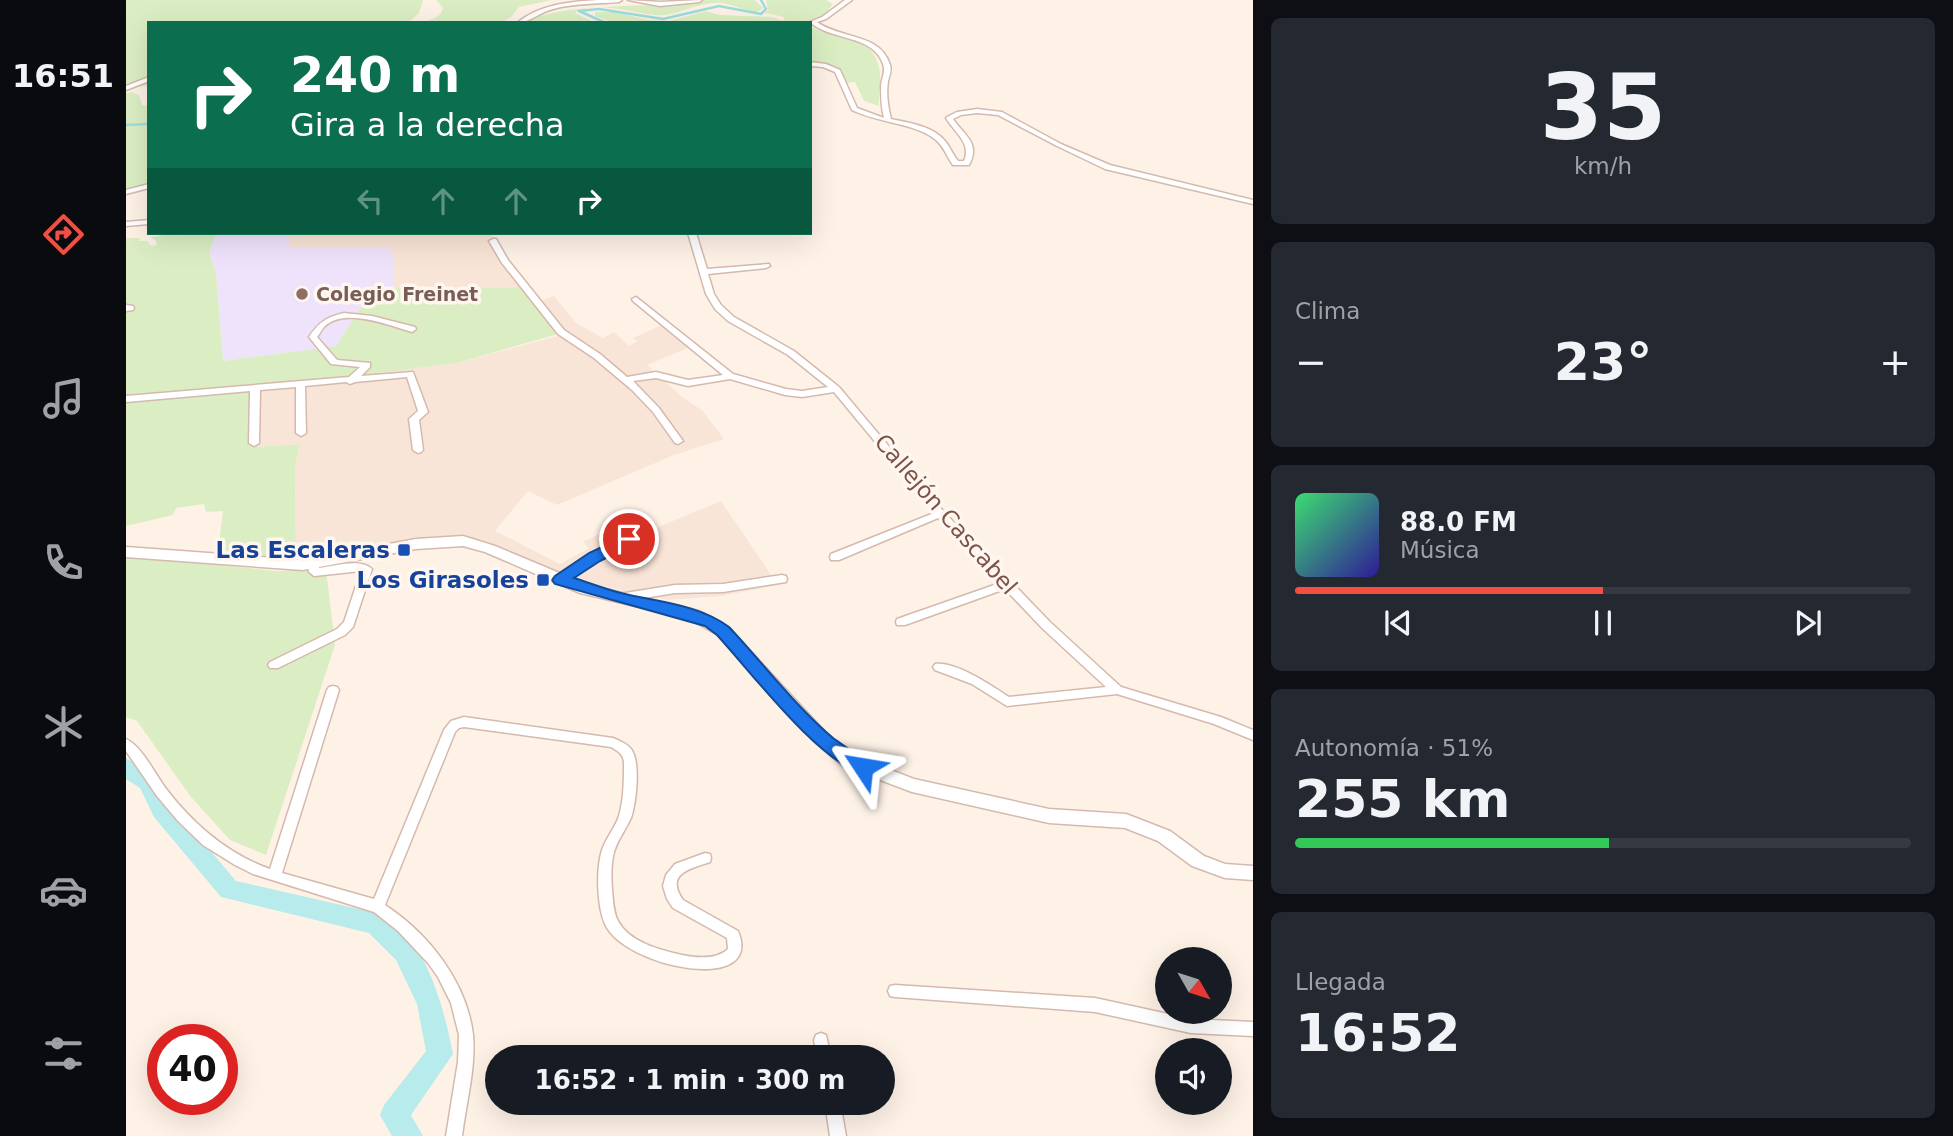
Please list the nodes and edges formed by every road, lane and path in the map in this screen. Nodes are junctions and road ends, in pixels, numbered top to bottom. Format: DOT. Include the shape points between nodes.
graph roads {
  1 [pos="619,0"];
  2 [pos="631,0"];
  3 [pos="699,0"];
  4 [pos="849,0"];
  5 [pos="522,21"];
  6 [pos="812,64"];
  7 [pos="147,80"];
  8 [pos="126,88"];
  9 [pos="888,120"];
  10 [pos="147,187"];
  11 [pos="126,192"];
  12 [pos="1253,202"];
  13 [pos="147,222"];
  14 [pos="126,224"];
  15 [pos="692,238"];
  16 [pos="493,241"];
  17 [pos="766,266"];
  18 [pos="706,272"];
  19 [pos="636,299"];
  20 [pos="412,329"];
  21 [pos="730,376"];
  22 [pos="625,380"];
  23 [pos="350,381"];
  24 [pos="300,386"];
  25 [pos="255,389"];
  26 [pos="836,389"];
  27 [pos="126,399"];
  28 [pos="301,433"];
  29 [pos="678,441"];
  30 [pos="254,443"];
  31 [pos="418,450"];
  32 [pos="940,514"];
  33 [pos="629,539"];
  34 [pos="126,552"];
  35 [pos="835,557"];
  36 [pos="313,564"];
  37 [pos="782,579"];
  38 [pos="561,580"];
  39 [pos="1006,584"];
  40 [pos="618,598"];
  41 [pos="901,622"];
  42 [pos="274,665"];
  43 [pos="939,667"];
  44 [pos="332,690"];
  45 [pos="1117,690"];
  46 [pos="1253,735"];
  47 [pos="126,744"];
  48 [pos="705,858"];
  49 [pos="1253,873"];
  50 [pos="275,874"];
  51 [pos="377,907"];
  52 [pos="895,991"];
  53 [pos="1253,1029"];
  54 [pos="821,1040"];
  55 [pos="822,1045"];
  56 [pos="834,1115"];
  57 [pos="454,1136"];
  58 [pos="838,1136"];
  1 -- 5 [label="street" via="542,8"];
  2 -- 3 [label="street" via="660,4"];
  4 -- 9 [label="street" via="813,22 827,31 860,39 886,62 884,106"];
  6 -- 9 [label="street" via="838,71 854,109 874,120"];
  7 -- 8 [label="street"];
  9 -- 12 [label="street" via="936,136 952,161 961,164 969,160 970,145 949,118 990,111 1108,167"];
  10 -- 11 [label="street"];
  13 -- 14 [label="street"];
  15 -- 18 [label="street, Callejón Cascabel"];
  16 -- 22 [label="street" via="561,332"];
  17 -- 18 [label="street"];
  18 -- 26 [label="street, Callejón Cascabel" via="710,293 731,319 791,353"];
  19 -- 21 [label="street"];
  20 -- 23 [label="street" via="351,314 323,324 313,337 334,362 367,365"];
  21 -- 22 [label="street" via="688,383 656,375"];
  21 -- 26 [label="street" via="794,393"];
  22 -- 29 [label="street"];
  23 -- 24 [label="street"];
  23 -- 31 [label="street" via="410,374 423,412 414,419"];
  24 -- 25 [label="street"];
  24 -- 28 [label="street"];
  25 -- 27 [label="street"];
  25 -- 30 [label="street"];
  26 -- 32 [label="street, Callejón Cascabel"];
  32 -- 35 [label="street"];
  32 -- 39 [label="street, Callejón Cascabel"];
  33 -- 38 [label="street"];
  34 -- 36 [label="street"];
  36 -- 38 [label="street" via="416,544 463,541"];
  36 -- 42 [label="street" via="314,572 367,569 349,624"];
  37 -- 40 [label="street"];
  38 -- 40 [label="street"];
  39 -- 41 [label="street"];
  39 -- 45 [label="street, Callejón Cascabel"];
  40 -- 49 [label="street" via="711,622 821,738 849,761 876,773 1049,816 1126,821 1164,835 1198,861 1225,872"];
  43 -- 45 [label="street" via="976,681 1007,702"];
  44 -- 50 [label="street"];
  45 -- 46 [label="street, Callejón Cascabel"];
  47 -- 50 [label="street" via="170,806 191,826 223,852"];
  48 -- 51 [label="street" via="686,862 674,872 671,896 733,935 733,953 714,964 681,962 640,950 621,939 611,923 604,867 627,805 629,756 624,748 464,722 450,730"];
  50 -- 51 [label="street"];
  51 -- 57 [label="street" via="423,945 458,1001 466,1049"];
  52 -- 53 [label="street" via="1095,1005 1191,1026"];
  54 -- 55 [label="street"];
  56 -- 58 [label="street"];
}
